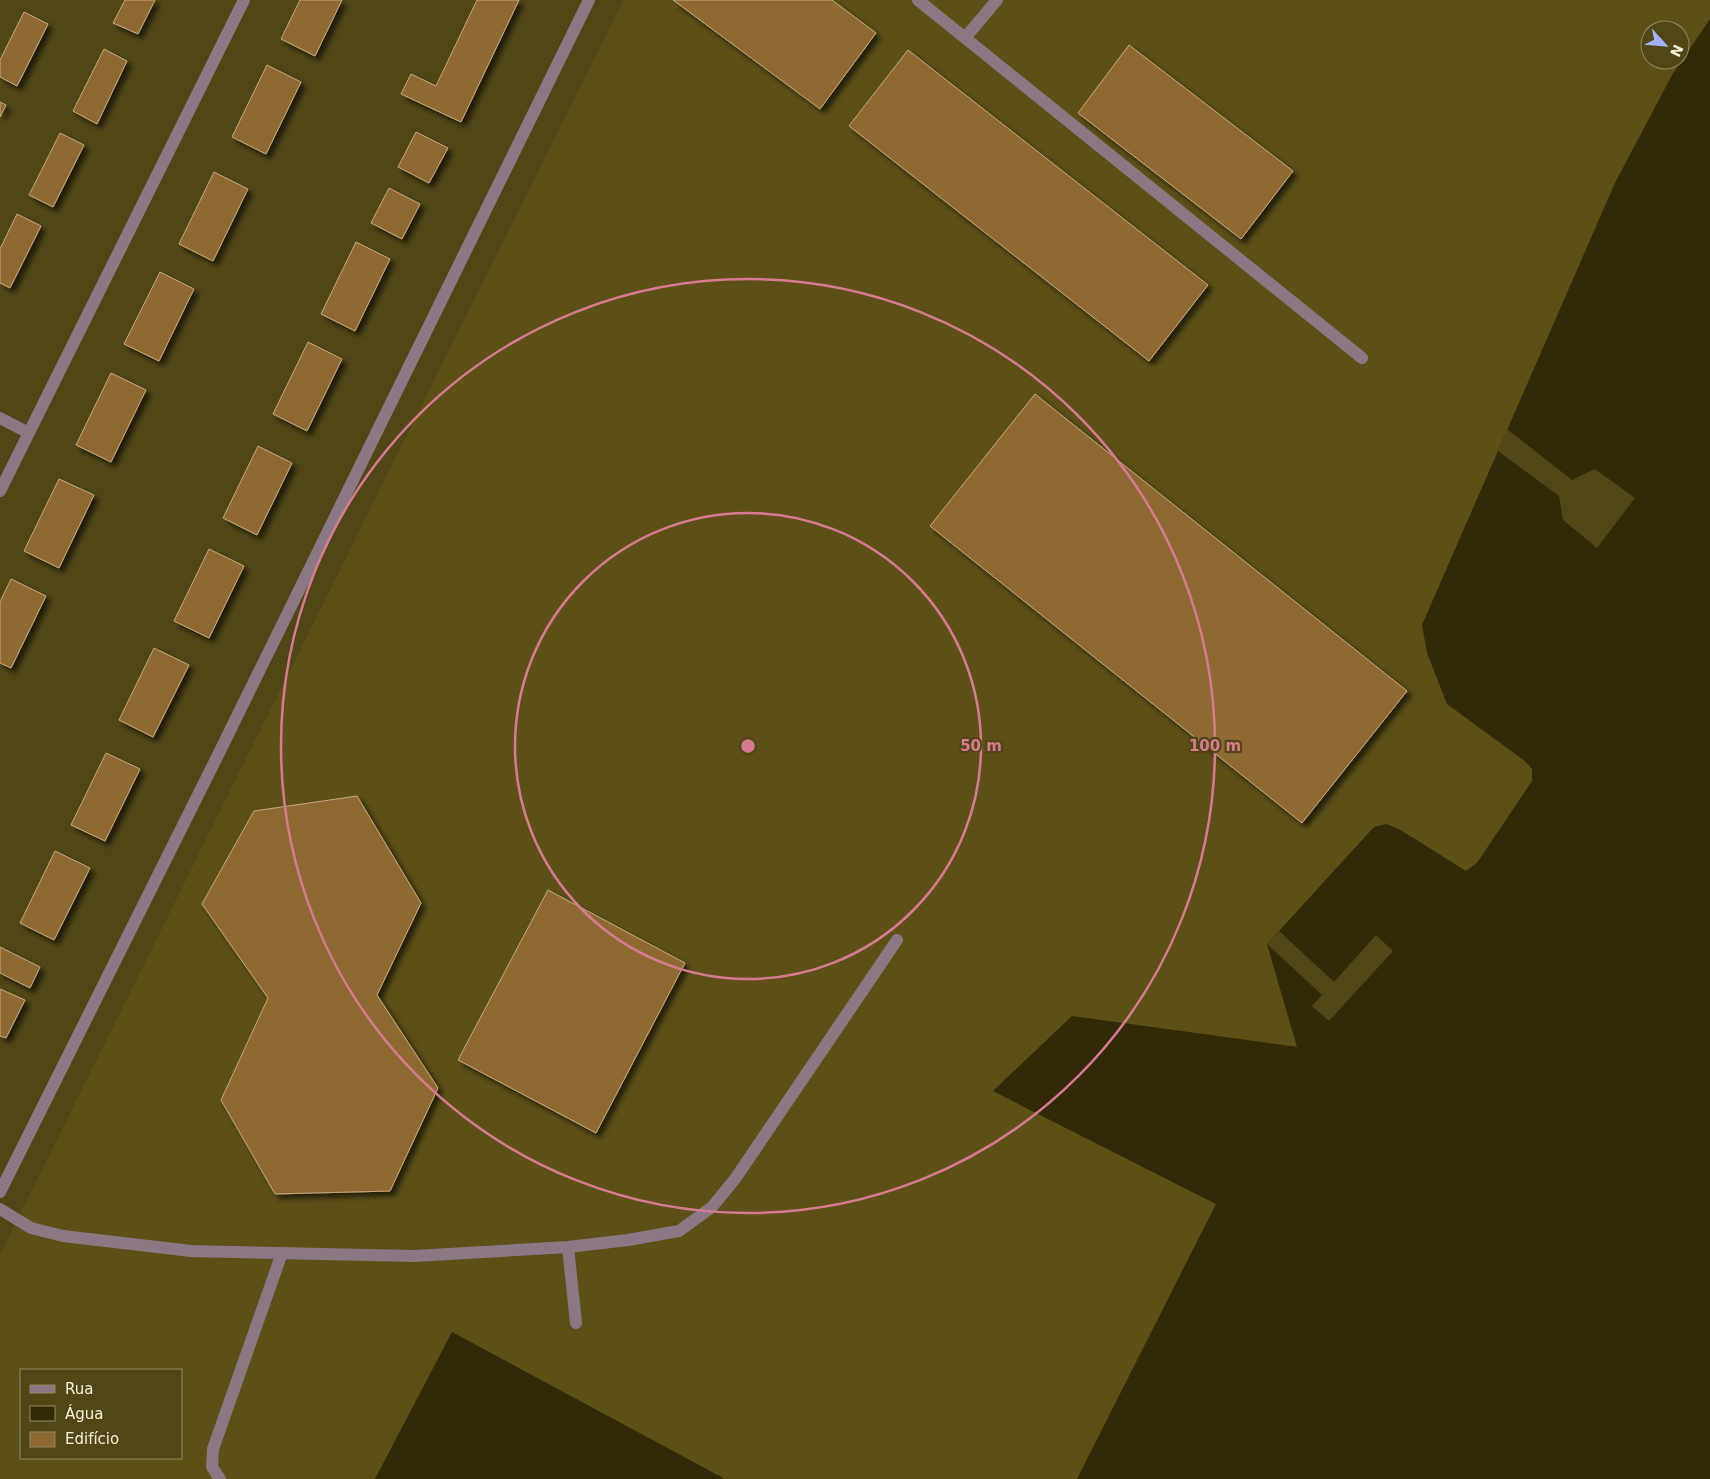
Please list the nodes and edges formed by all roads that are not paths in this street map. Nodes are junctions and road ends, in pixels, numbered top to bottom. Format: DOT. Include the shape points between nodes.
graph roads {
  1 [pos="244,0"];
  2 [pos="589,0"];
  3 [pos="918,0"];
  4 [pos="997,0"];
  5 [pos="964,38"];
  6 [pos="1362,358"];
  7 [pos="0,418"];
  8 [pos="29,433"];
  9 [pos="0,491"];
  10 [pos="897,940"];
  11 [pos="0,1192"];
  12 [pos="0,1209"];
  13 [pos="568,1247"];
  14 [pos="282,1253"];
  15 [pos="576,1323"];
  16 [pos="220,1479"];
  1 -- 8 [label="street"];
  2 -- 11 [label="street"];
  3 -- 5 [label="street"];
  4 -- 5 [label="street"];
  5 -- 6 [label="street"];
  7 -- 8 [label="street"];
  8 -- 9 [label="street"];
  10 -- 13 [label="street" via="735,1179 712,1207 679,1230"];
  12 -- 14 [label="street" via="31,1228 63,1236 191,1251"];
  13 -- 14 [label="street" via="414,1256"];
  13 -- 15 [label="street"];
  14 -- 16 [label="street" via="213,1450 212,1467"];
}
